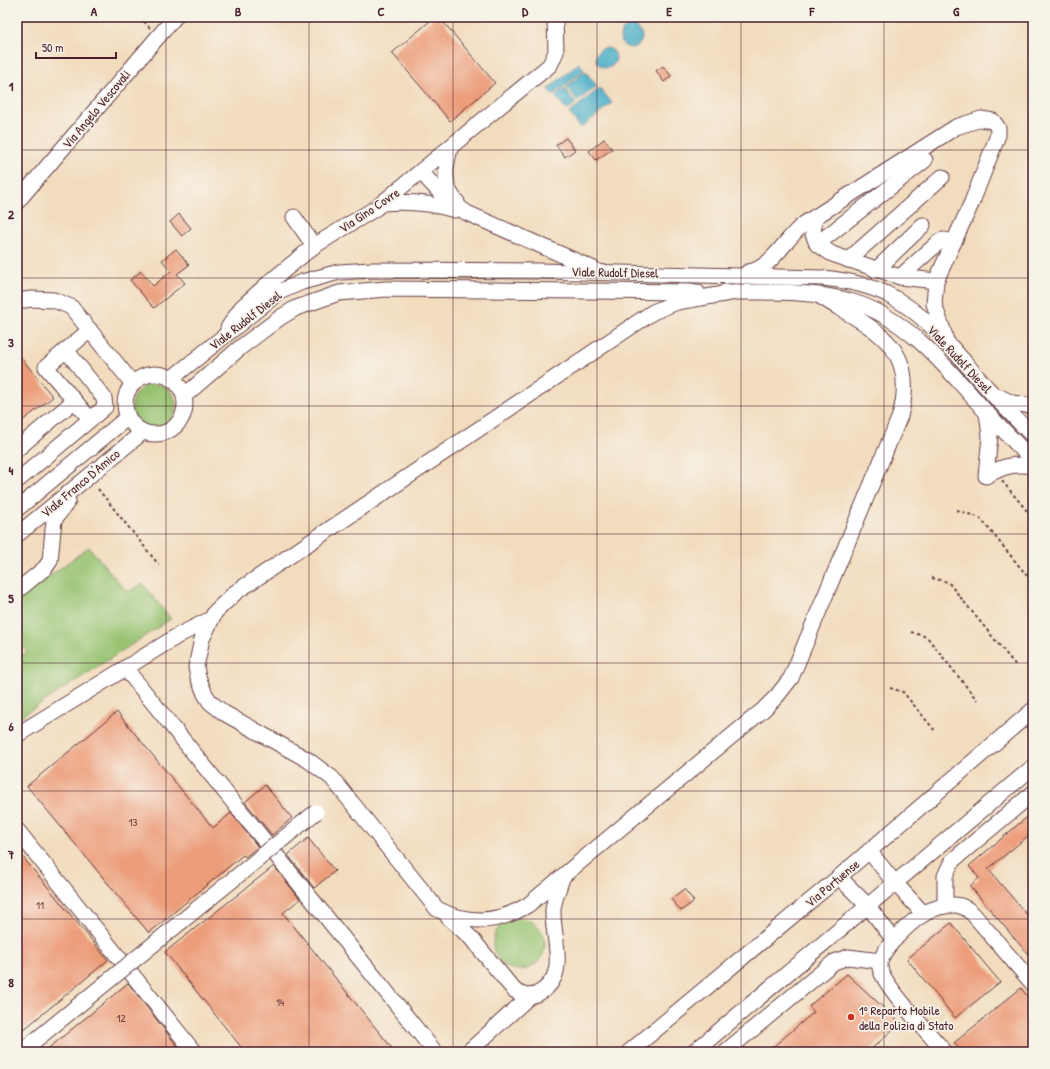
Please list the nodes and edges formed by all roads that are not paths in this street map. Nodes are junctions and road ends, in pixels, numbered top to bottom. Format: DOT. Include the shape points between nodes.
graph roads {
  1 [pos="175,17"];
  2 [pos="555,17"];
  3 [pos="450,149"];
  4 [pos="925,160"];
  5 [pos="422,173"];
  6 [pos="942,177"];
  7 [pos="17,202"];
  8 [pos="383,203"];
  9 [pos="467,213"];
  10 [pos="294,217"];
  11 [pos="815,217"];
  12 [pos="923,225"];
  13 [pos="954,242"];
  14 [pos="817,244"];
  15 [pos="314,246"];
  16 [pos="848,260"];
  17 [pos="876,270"];
  18 [pos="601,272"];
  19 [pos="726,274"];
  20 [pos="900,277"];
  21 [pos="936,281"];
  22 [pos="736,292"];
  23 [pos="818,295"];
  24 [pos="17,302"];
  25 [pos="90,330"];
  26 [pos="222,337"];
  27 [pos="948,342"];
  28 [pos="66,350"];
  29 [pos="171,379"];
  30 [pos="133,384"];
  31 [pos="989,390"];
  32 [pos="184,396"];
  33 [pos="104,398"];
  34 [pos="74,401"];
  35 [pos="1033,406"];
  36 [pos="85,413"];
  37 [pos="987,413"];
  38 [pos="128,417"];
  39 [pos="143,432"];
  40 [pos="1033,436"];
  41 [pos="17,449"];
  42 [pos="1033,461"];
  43 [pos="1033,466"];
  44 [pos="17,469"];
  45 [pos="94,471"];
  46 [pos="17,481"];
  47 [pos="17,509"];
  48 [pos="17,535"];
  49 [pos="17,590"];
  50 [pos="210,619"];
  51 [pos="125,668"];
  52 [pos="1033,710"];
  53 [pos="52,713"];
  54 [pos="17,736"];
  55 [pos="17,744"];
  56 [pos="1033,767"];
  57 [pos="1033,793"];
  58 [pos="316,812"];
  59 [pos="17,830"];
  60 [pos="869,851"];
  61 [pos="839,877"];
  62 [pos="562,878"];
  63 [pos="895,883"];
  64 [pos="867,905"];
  65 [pos="945,906"];
  66 [pos="437,909"];
  67 [pos="924,914"];
  68 [pos="894,940"];
  69 [pos="880,961"];
  70 [pos="1033,984"];
  71 [pos="530,996"];
  72 [pos="20,1052"];
  73 [pos="194,1052"];
  74 [pos="435,1052"];
  75 [pos="468,1052"];
  76 [pos="629,1052"];
  77 [pos="694,1052"];
  78 [pos="724,1052"];
  79 [pos="945,1052"];
  1 -- 7 [label="street, Via Angelo Vescovali"];
  2 -- 3 [label="street, Via Gino Covre" via="555,59"];
  3 -- 5 [label="street, Via Gino Covre"];
  3 -- 9 [label="street" via="446,169 447,187 452,198"];
  4 -- 14 [label="street"];
  5 -- 8 [label="street, Via Gino Covre"];
  5 -- 9 [label="street" via="445,198"];
  6 -- 16 [label="street"];
  8 -- 9 [label="street" via="409,201"];
  8 -- 15 [label="street, Via Gino Covre"];
  9 -- 18 [label="street"];
  10 -- 15 [label="street"];
  11 -- 13 [label="street" via="956,127 972,120 988,119 996,125 998,135"];
  11 -- 14 [label="street" via="813,234"];
  11 -- 19 [label="street" via="794,233 764,267 755,271"];
  12 -- 17 [label="street"];
  13 -- 20 [label="street" via="939,242"];
  13 -- 21 [label="street"];
  14 -- 16 [label="street" via="832,254"];
  15 -- 26 [label="street, Via Gino Covre" via="246,302"];
  16 -- 17 [label="street"];
  17 -- 20 [label="street"];
  18 -- 19 [label="street, Viale Rudolf Diesel"];
  18 -- 26 [label="street, Viale Rudolf Diesel" via="372,270 332,274 302,282 279,292"];
  19 -- 27 [label="street, Viale Rudolf Diesel" via="822,278 867,287 887,294 909,308"];
  20 -- 21 [label="street"];
  21 -- 27 [label="street" via="933,298 935,310"];
  22 -- 23 [label="street, Viale Rudolf Diesel"];
  22 -- 32 [label="street, Viale Rudolf Diesel" via="386,288 348,291 315,300 286,313 241,347"];
  22 -- 50 [label="street" via="678,302 653,312 236,592"];
  23 -- 37 [label="street, Viale Rudolf Diesel" via="862,305 904,328 950,370"];
  23 -- 62 [label="street" via="883,336 892,346 902,365 904,392 900,416 799,662 784,688 770,704"];
  24 -- 25 [label="street" via="32,299 54,300 71,307"];
  25 -- 28 [label="street"];
  25 -- 30 [label="street"];
  26 -- 29 [label="street, Viale Rudolf Diesel"];
  27 -- 31 [label="street, Viale Rudolf Diesel"];
  28 -- 33 [label="street"];
  28 -- 34 [label="street" via="46,367"];
  29 -- 30 [label="street" via="151,375"];
  29 -- 32 [label="street"];
  30 -- 38 [label="street" via="126,400"];
  31 -- 35 [label="street" via="1012,403"];
  31 -- 40 [label="street, Viale Rudolf Diesel"];
  32 -- 39 [label="street" via="185,405 179,423 162,433"];
  33 -- 36 [label="street"];
  33 -- 46 [label="street" via="102,411"];
  34 -- 36 [label="street"];
  34 -- 41 [label="street"];
  36 -- 44 [label="street"];
  37 -- 42 [label="street, Viale Rudolf Diesel"];
  37 -- 43 [label="street" via="990,436 986,476 1013,464"];
  38 -- 39 [label="street"];
  38 -- 47 [label="street, Viale Franco D'Amico"];
  39 -- 45 [label="street, Viale Franco D'Amico"];
  45 -- 48 [label="street, Viale Franco D'Amico"];
  45 -- 49 [label="street" via="56,517 48,564"];
  50 -- 51 [label="street"];
  50 -- 66 [label="street" via="196,667 201,687 210,702 224,713 308,760 332,778"];
  51 -- 53 [label="street"];
  51 -- 74 [label="street"];
  52 -- 60 [label="street, Via Portuense"];
  53 -- 54 [label="street"];
  53 -- 55 [label="street"];
  56 -- 63 [label="street"];
  57 -- 65 [label="street" via="952,861 945,876"];
  58 -- 72 [label="street, bridge"];
  59 -- 73 [label="street"];
  60 -- 61 [label="street, Via Portuense"];
  60 -- 63 [label="street"];
  61 -- 64 [label="street"];
  61 -- 76 [label="street, Via Portuense"];
  62 -- 66 [label="street" via="528,905 504,917 466,920"];
  62 -- 71 [label="street" via="554,908 557,971 554,979 543,990"];
  63 -- 64 [label="street"];
  63 -- 67 [label="street"];
  64 -- 68 [label="street"];
  64 -- 77 [label="street"];
  65 -- 67 [label="street"];
  65 -- 70 [label="street" via="960,905 973,914"];
  66 -- 71 [label="street" via="466,932 514,990"];
  67 -- 68 [label="street"];
  68 -- 69 [label="street"];
  69 -- 78 [label="street" via="848,957 834,962"];
  69 -- 79 [label="street" via="887,984"];
  71 -- 75 [label="street"];
}
